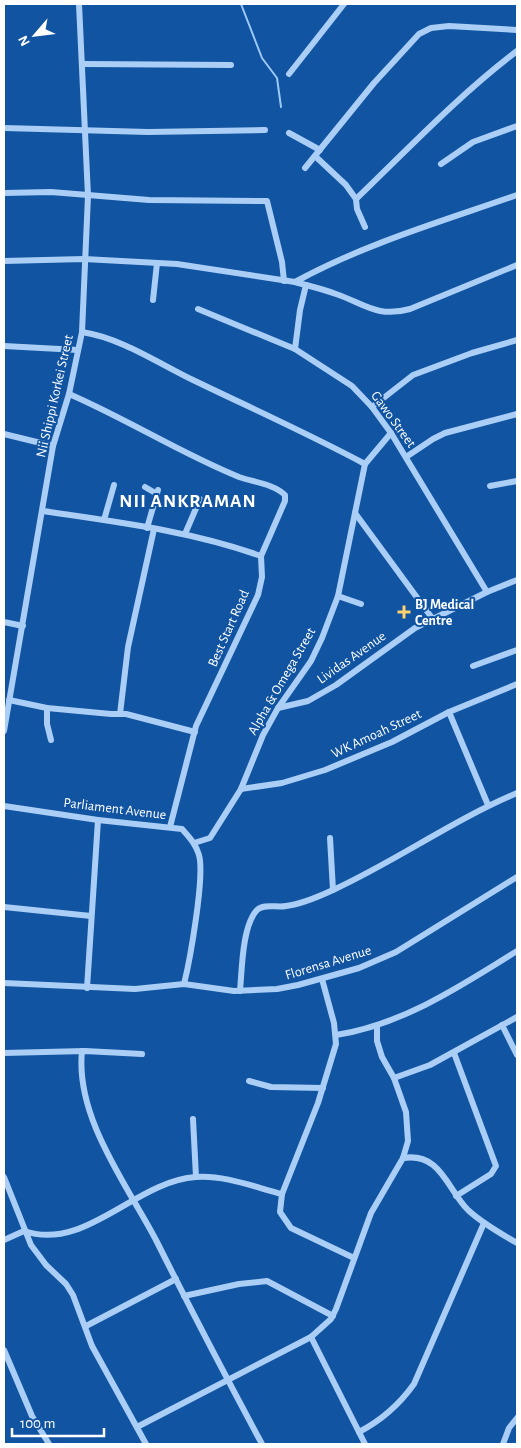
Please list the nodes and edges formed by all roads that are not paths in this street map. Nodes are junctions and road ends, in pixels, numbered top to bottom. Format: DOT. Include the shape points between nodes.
graph roads {
  1 [pos="79,4"];
  2 [pos="344,4"];
  3 [pos="517,30"];
  4 [pos="517,51"];
  5 [pos="83,64"];
  6 [pos="231,65"];
  7 [pos="289,74"];
  8 [pos="517,126"];
  9 [pos="4,128"];
  10 [pos="265,130"];
  11 [pos="83,131"];
  12 [pos="289,133"];
  13 [pos="320,150"];
  14 [pos="315,156"];
  15 [pos="441,164"];
  16 [pos="305,168"];
  17 [pos="4,193"];
  18 [pos="517,195"];
  19 [pos="88,196"];
  20 [pos="356,199"];
  21 [pos="365,228"];
  22 [pos="84,259"];
  23 [pos="4,261"];
  24 [pos="157,263"];
  25 [pos="517,264"];
  26 [pos="284,280"];
  27 [pos="295,282"];
  28 [pos="306,285"];
  29 [pos="153,300"];
  30 [pos="198,309"];
  31 [pos="82,332"];
  32 [pos="517,340"];
  33 [pos="4,346"];
  34 [pos="78,350"];
  35 [pos="295,350"];
  36 [pos="69,394"];
  37 [pos="372,407"];
  38 [pos="517,414"];
  39 [pos="391,433"];
  40 [pos="4,434"];
  41 [pos="54,446"];
  42 [pos="406,457"];
  43 [pos="364,464"];
  44 [pos="517,481"];
  45 [pos="114,484"];
  46 [pos="490,486"];
  47 [pos="145,487"];
  48 [pos="200,499"];
  49 [pos="44,511"];
  50 [pos="355,513"];
  51 [pos="104,520"];
  52 [pos="150,528"];
  53 [pos="185,534"];
  54 [pos="261,556"];
  55 [pos="517,580"];
  56 [pos="487,592"];
  57 [pos="338,596"];
  58 [pos="361,604"];
  59 [pos="432,618"];
  60 [pos="4,622"];
  61 [pos="23,626"];
  62 [pos="517,650"];
  63 [pos="473,666"];
  64 [pos="517,684"];
  65 [pos="9,700"];
  66 [pos="47,708"];
  67 [pos="278,708"];
  68 [pos="449,712"];
  69 [pos="120,714"];
  70 [pos="4,731"];
  71 [pos="195,732"];
  72 [pos="51,740"];
  73 [pos="241,789"];
  74 [pos="517,793"];
  75 [pos="488,805"];
  76 [pos="4,806"];
  77 [pos="98,820"];
  78 [pos="170,827"];
  79 [pos="330,838"];
  80 [pos="194,843"];
  81 [pos="517,877"];
  82 [pos="333,890"];
  83 [pos="4,907"];
  84 [pos="91,916"];
  85 [pos="517,951"];
  86 [pos="322,980"];
  87 [pos="4,983"];
  88 [pos="184,984"];
  89 [pos="87,988"];
  90 [pos="240,991"];
  91 [pos="517,1017"];
  92 [pos="502,1025"];
  93 [pos="377,1026"];
  94 [pos="336,1036"];
  95 [pos="82,1051"];
  96 [pos="4,1053"];
  97 [pos="454,1053"];
  98 [pos="142,1054"];
  99 [pos="517,1055"];
  100 [pos="394,1078"];
  101 [pos="249,1081"];
  102 [pos="323,1088"];
  103 [pos="193,1119"];
  104 [pos="403,1158"];
  105 [pos="4,1177"];
  106 [pos="196,1177"];
  107 [pos="282,1194"];
  108 [pos="456,1196"];
  109 [pos="131,1200"];
  110 [pos="484,1223"];
  111 [pos="24,1231"];
  112 [pos="4,1240"];
  113 [pos="517,1243"];
  114 [pos="354,1258"];
  115 [pos="176,1279"];
  116 [pos="184,1296"];
  117 [pos="333,1316"];
  118 [pos="86,1326"];
  119 [pos="311,1337"];
  120 [pos="4,1350"];
  121 [pos="228,1381"];
  122 [pos="517,1412"];
  123 [pos="515,1420"];
  124 [pos="137,1427"];
  125 [pos="359,1432"];
  126 [pos="49,1444"];
  127 [pos="146,1444"];
  128 [pos="262,1444"];
  129 [pos="365,1444"];
  130 [pos="503,1444"];
  1 -- 5 [label="street, Nii Shippi Korkei Street"];
  2 -- 7 [label="street"];
  3 -- 13 [label="street" via="449,26 431,28 419,34"];
  4 -- 20 [label="street" via="431,125"];
  5 -- 6 [label="street"];
  5 -- 11 [label="street, Nii Shippi Korkei Street"];
  8 -- 15 [label="street" via="473,142"];
  9 -- 11 [label="street"];
  10 -- 11 [label="street"];
  11 -- 19 [label="street, Nii Shippi Korkei Street"];
  12 -- 13 [label="street"];
  13 -- 14 [label="street"];
  14 -- 16 [label="street"];
  14 -- 20 [label="street"];
  17 -- 19 [label="street" via="51,192"];
  18 -- 27 [label="street" via="348,256"];
  19 -- 22 [label="street, Nii Shippi Korkei Street"];
  19 -- 26 [label="street" via="181,202 267,201"];
  20 -- 21 [label="street"];
  22 -- 23 [label="street"];
  22 -- 24 [label="street"];
  22 -- 31 [label="street, Nii Shippi Korkei Street"];
  24 -- 26 [label="street"];
  24 -- 29 [label="street"];
  25 -- 28 [label="street" via="394,313 365,308 339,295"];
  26 -- 27 [label="street"];
  27 -- 28 [label="street"];
  28 -- 35 [label="street"];
  30 -- 35 [label="street, Gawo Street"];
  31 -- 34 [label="street, Nii Shippi Korkei Street"];
  31 -- 43 [label="street" via="145,356 303,431"];
  32 -- 37 [label="street" via="413,375"];
  33 -- 34 [label="street"];
  34 -- 36 [label="street, Nii Shippi Korkei Street"];
  35 -- 37 [label="street, Gawo Street" via="352,386"];
  36 -- 41 [label="street, Nii Shippi Korkei Street"];
  36 -- 54 [label="street, Best Start Road" via="214,467 280,490 285,500"];
  37 -- 39 [label="street, Gawo Street"];
  38 -- 42 [label="street" via="445,433"];
  39 -- 42 [label="street, Gawo Street"];
  39 -- 43 [label="street"];
  40 -- 41 [label="street"];
  41 -- 49 [label="street, Nii Shippi Korkei Street"];
  42 -- 56 [label="street, Gawo Street"];
  43 -- 50 [label="street, Alpha & Omega Street"];
  44 -- 46 [label="street"];
  45 -- 51 [label="street"];
  47 -- 52 [label="street" via="158,492"];
  48 -- 53 [label="street"];
  49 -- 51 [label="street"];
  49 -- 61 [label="street, Nii Shippi Korkei Street"];
  50 -- 57 [label="street, Alpha & Omega Street"];
  50 -- 59 [label="street"];
  51 -- 52 [label="street"];
  52 -- 53 [label="street"];
  52 -- 69 [label="street" via="128,646"];
  53 -- 54 [label="street" via="220,541"];
  54 -- 71 [label="street, Best Start Road" via="262,577 258,595"];
  55 -- 56 [label="street, Lividas Avenue"];
  56 -- 59 [label="street, Lividas Avenue"];
  57 -- 58 [label="street"];
  57 -- 67 [label="street, Alpha & Omega Street" via="311,661"];
  59 -- 67 [label="street, Lividas Avenue" via="336,686 308,701"];
  60 -- 61 [label="street"];
  61 -- 65 [label="street, Nii Shippi Korkei Street"];
  62 -- 63 [label="street"];
  64 -- 68 [label="street, WK Amoah Street"];
  65 -- 66 [label="street"];
  65 -- 70 [label="street, Nii Shippi Korkei Street"];
  66 -- 69 [label="street"];
  66 -- 72 [label="street" via="46,724"];
  67 -- 73 [label="street, Alpha & Omega Street"];
  68 -- 73 [label="street, WK Amoah Street" via="392,742 326,770 282,783"];
  68 -- 75 [label="street"];
  69 -- 71 [label="street"];
  71 -- 78 [label="street, Best Start Road"];
  73 -- 80 [label="street, Alpha & Omega Street" via="210,838"];
  74 -- 75 [label="street"];
  75 -- 82 [label="street"];
  76 -- 77 [label="street, Parliament Avenue"];
  77 -- 78 [label="street, Parliament Avenue"];
  77 -- 84 [label="street"];
  78 -- 80 [label="street, Parliament Avenue" via="182,830"];
  79 -- 82 [label="street"];
  80 -- 88 [label="street" via="200,856 198,896"];
  81 -- 86 [label="street, Florensa Avenue" via="396,952"];
  82 -- 90 [label="street" via="303,902 266,906 256,911 245,939"];
  83 -- 84 [label="street"];
  84 -- 89 [label="street"];
  85 -- 93 [label="street" via="443,996"];
  86 -- 90 [label="street, Florensa Avenue" via="277,989"];
  86 -- 94 [label="street"];
  87 -- 89 [label="street, Florensa Avenue"];
  88 -- 89 [label="street, Florensa Avenue" via="135,989"];
  88 -- 90 [label="street, Florensa Avenue"];
  91 -- 92 [label="street"];
  92 -- 97 [label="street"];
  92 -- 99 [label="street"];
  93 -- 94 [label="street"];
  93 -- 100 [label="street" via="382,1057"];
  94 -- 102 [label="street"];
  95 -- 96 [label="street"];
  95 -- 98 [label="street"];
  95 -- 109 [label="street" via="80,1068 86,1099"];
  97 -- 100 [label="street"];
  97 -- 108 [label="street" via="496,1166 491,1174"];
  100 -- 104 [label="street" via="409,1129"];
  101 -- 102 [label="street" via="271,1087"];
  102 -- 107 [label="street"];
  103 -- 106 [label="street"];
  104 -- 108 [label="street" via="420,1157 434,1164"];
  104 -- 114 [label="street" via="378,1198"];
  105 -- 111 [label="street"];
  106 -- 107 [label="street" via="219,1178"];
  106 -- 109 [label="street" via="167,1183"];
  107 -- 114 [label="street" via="280,1212 287,1225"];
  108 -- 110 [label="street"];
  109 -- 111 [label="street" via="69,1231 41,1237"];
  109 -- 115 [label="street"];
  110 -- 113 [label="street"];
  110 -- 125 [label="street" via="414,1384 397,1406"];
  111 -- 112 [label="street"];
  111 -- 118 [label="street" via="37,1254 66,1284"];
  114 -- 117 [label="street"];
  115 -- 116 [label="street"];
  115 -- 118 [label="street"];
  116 -- 117 [label="street" via="267,1281"];
  116 -- 121 [label="street"];
  117 -- 119 [label="street"];
  118 -- 124 [label="street" via="101,1364"];
  119 -- 121 [label="street"];
  119 -- 125 [label="street"];
  120 -- 126 [label="street" via="32,1416"];
  121 -- 124 [label="street"];
  121 -- 128 [label="street"];
  122 -- 123 [label="street"];
  123 -- 130 [label="street"];
  124 -- 127 [label="street"];
  125 -- 129 [label="street"];
}
